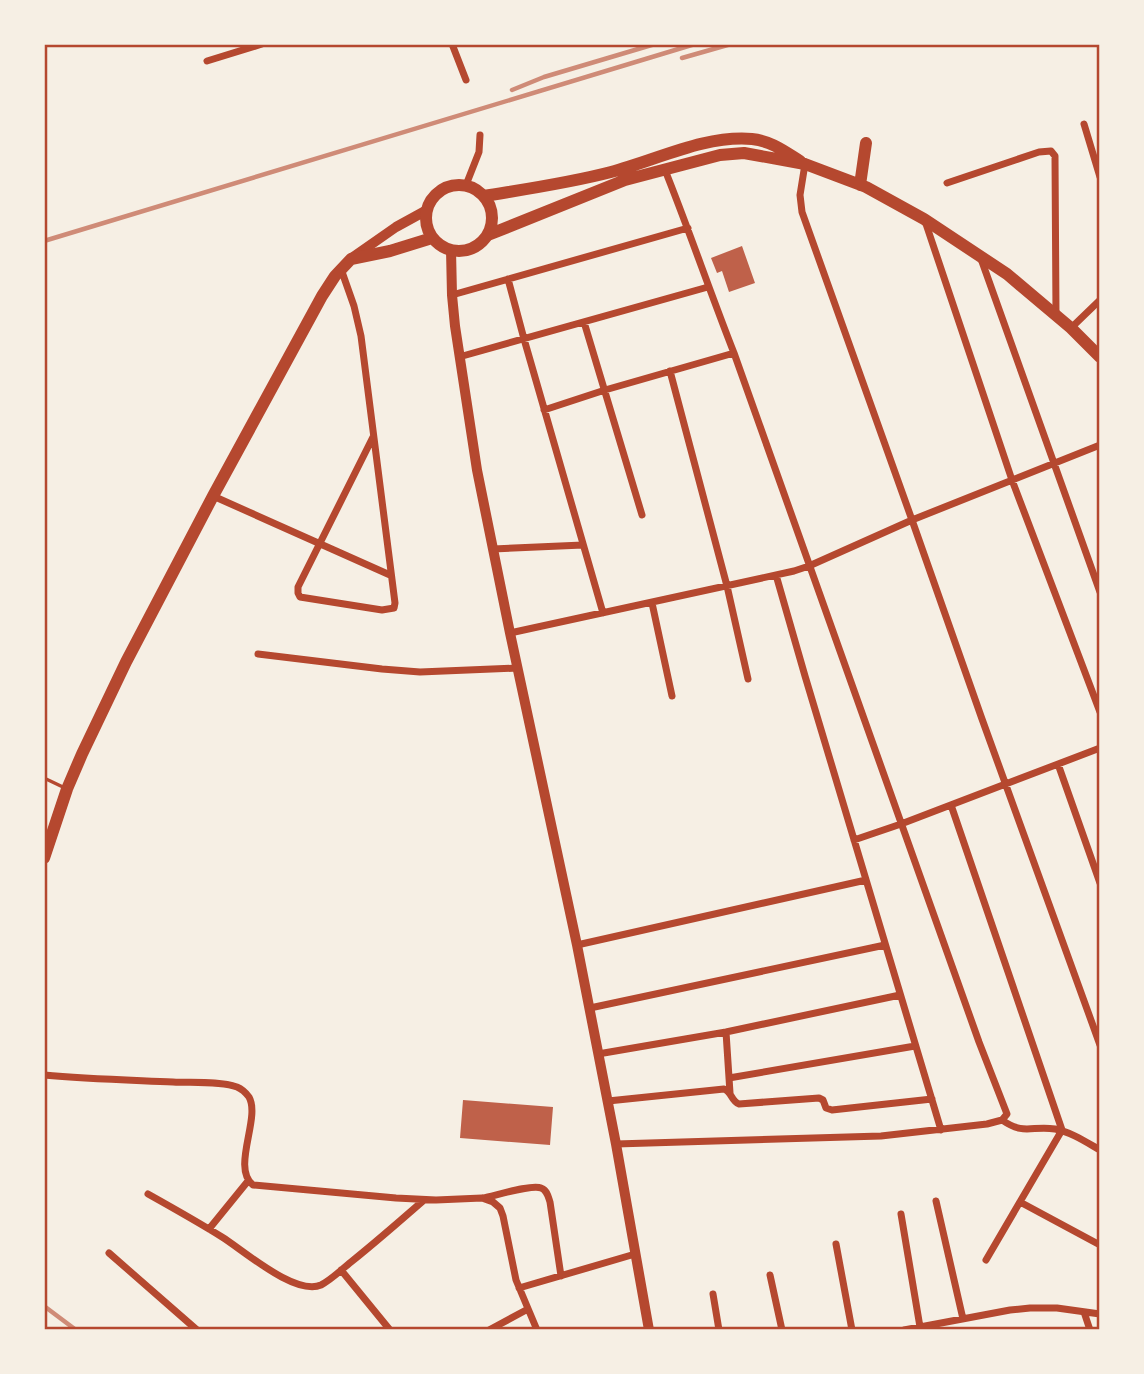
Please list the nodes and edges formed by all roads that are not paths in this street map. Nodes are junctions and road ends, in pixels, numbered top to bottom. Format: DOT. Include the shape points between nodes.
graph roads {
  1 [pos="262,44"];
  2 [pos="452,44"];
  3 [pos="207,61"];
  4 [pos="466,80"];
  5 [pos="1084,124"];
  6 [pos="480,135"];
  7 [pos="866,143"];
  8 [pos="805,164"];
  9 [pos="664,170"];
  10 [pos="1100,177"];
  11 [pos="947,183"];
  12 [pos="860,185"];
  13 [pos="466,186"];
  14 [pos="484,196"];
  15 [pos="427,210"];
  16 [pos="924,219"];
  17 [pos="688,228"];
  18 [pos="488,235"];
  19 [pos="432,238"];
  20 [pos="452,250"];
  21 [pos="979,256"];
  22 [pos="351,259"];
  23 [pos="341,268"];
  24 [pos="508,279"];
  25 [pos="708,287"];
  26 [pos="452,295"];
  27 [pos="1100,300"];
  28 [pos="1056,314"];
  29 [pos="584,322"];
  30 [pos="1071,328"];
  31 [pos="524,339"];
  32 [pos="734,353"];
  33 [pos="459,357"];
  34 [pos="1100,357"];
  35 [pos="670,371"];
  36 [pos="605,390"];
  37 [pos="544,410"];
  38 [pos="373,437"];
  39 [pos="1100,445"];
  40 [pos="1054,463"];
  41 [pos="1012,480"];
  42 [pos="213,496"];
  43 [pos="642,515"];
  44 [pos="912,520"];
  45 [pos="319,544"];
  46 [pos="583,545"];
  47 [pos="493,549"];
  48 [pos="809,566"];
  49 [pos="390,575"];
  50 [pos="776,575"];
  51 [pos="727,586"];
  52 [pos="1100,592"];
  53 [pos="652,603"];
  54 [pos="603,613"];
  55 [pos="510,634"];
  56 [pos="258,654"];
  57 [pos="518,668"];
  58 [pos="748,679"];
  59 [pos="672,696"];
  60 [pos="1100,712"];
  61 [pos="1100,748"];
  62 [pos="1058,764"];
  63 [pos="44,778"];
  64 [pos="1006,785"];
  65 [pos="67,789"];
  66 [pos="951,805"];
  67 [pos="901,824"];
  68 [pos="854,840"];
  69 [pos="44,858"];
  70 [pos="866,880"];
  71 [pos="1100,883"];
  72 [pos="577,945"];
  73 [pos="886,945"];
  74 [pos="900,995"];
  75 [pos="590,1008"];
  76 [pos="726,1032"];
  77 [pos="1100,1045"];
  78 [pos="915,1046"];
  79 [pos="598,1054"];
  80 [pos="44,1075"];
  81 [pos="729,1078"];
  82 [pos="730,1093"];
  83 [pos="932,1099"];
  84 [pos="608,1101"];
  85 [pos="1002,1119"];
  86 [pos="941,1130"];
  87 [pos="1062,1130"];
  88 [pos="616,1144"];
  89 [pos="1100,1150"];
  90 [pos="248,1181"];
  91 [pos="148,1194"];
  92 [pos="482,1198"];
  93 [pos="425,1200"];
  94 [pos="936,1201"];
  95 [pos="1020,1202"];
  96 [pos="901,1214"];
  97 [pos="209,1229"];
  98 [pos="836,1244"];
  99 [pos="1100,1245"];
  100 [pos="109,1254"];
  101 [pos="635,1254"];
  102 [pos="986,1260"];
  103 [pos="341,1270"];
  104 [pos="770,1275"];
  105 [pos="561,1276"];
  106 [pos="519,1288"];
  107 [pos="713,1294"];
  108 [pos="528,1310"];
  109 [pos="1084,1312"];
  110 [pos="1100,1314"];
  111 [pos="963,1319"];
  112 [pos="920,1327"];
  113 [pos="197,1330"];
  114 [pos="390,1330"];
  115 [pos="491,1330"];
  116 [pos="537,1330"];
  117 [pos="649,1330"];
  118 [pos="719,1330"];
  119 [pos="782,1330"];
  120 [pos="852,1330"];
  121 [pos="904,1330"];
  122 [pos="1090,1330"];
  1 -- 3 [label="street"];
  2 -- 4 [label="street"];
  5 -- 10 [label="street"];
  6 -- 13 [label="street" via="479,152"];
  7 -- 12 [label="highway"];
  8 -- 9 [label="highway" via="744,153"];
  8 -- 12 [label="highway"];
  8 -- 14 [label="highway" via="755,139 712,141 611,172"];
  8 -- 44 [label="street" via="802,212"];
  9 -- 17 [label="street"];
  9 -- 18 [label="highway" via="613,185"];
  11 -- 28 [label="street" via="1051,151 1055,156"];
  12 -- 16 [label="highway"];
  13 -- 14 [label="highway"];
  13 -- 15 [label="highway" via="451,186 437,193"];
  14 -- 18 [label="highway" via="491,209"];
  15 -- 19 [label="highway"];
  15 -- 22 [label="main road"];
  16 -- 21 [label="highway"];
  16 -- 41 [label="street"];
  17 -- 24 [label="street"];
  17 -- 25 [label="street"];
  18 -- 20 [label="highway" via="467,250"];
  19 -- 20 [label="highway"];
  19 -- 22 [label="highway"];
  20 -- 26 [label="main road"];
  21 -- 28 [label="highway"];
  21 -- 40 [label="street"];
  22 -- 23 [label="highway"];
  23 -- 38 [label="street" via="361,336"];
  23 -- 42 [label="highway"];
  24 -- 26 [label="street"];
  24 -- 31 [label="street"];
  25 -- 29 [label="street"];
  25 -- 32 [label="street"];
  26 -- 33 [label="main road"];
  27 -- 30 [label="street"];
  28 -- 30 [label="highway"];
  29 -- 31 [label="street"];
  29 -- 36 [label="street"];
  30 -- 34 [label="highway"];
  31 -- 33 [label="street"];
  31 -- 37 [label="street"];
  32 -- 35 [label="street"];
  32 -- 48 [label="street"];
  33 -- 47 [label="main road"];
  35 -- 36 [label="street"];
  35 -- 51 [label="street"];
  36 -- 37 [label="street"];
  36 -- 43 [label="street"];
  37 -- 46 [label="street"];
  38 -- 45 [label="street"];
  38 -- 49 [label="street"];
  39 -- 40 [label="street"];
  40 -- 41 [label="street"];
  40 -- 52 [label="street"];
  41 -- 44 [label="street"];
  41 -- 60 [label="street"];
  42 -- 45 [label="street"];
  42 -- 65 [label="highway" via="126,662"];
  44 -- 48 [label="street"];
  44 -- 64 [label="street"];
  45 -- 49 [label="street"];
  45 -- 49 [label="street" via="298,587 300,597 394,608"];
  46 -- 47 [label="street"];
  46 -- 54 [label="street"];
  47 -- 55 [label="main road"];
  48 -- 50 [label="street"];
  48 -- 67 [label="street"];
  50 -- 51 [label="street"];
  50 -- 68 [label="street"];
  51 -- 53 [label="street"];
  51 -- 58 [label="street"];
  53 -- 54 [label="street"];
  53 -- 59 [label="street"];
  54 -- 55 [label="street"];
  55 -- 57 [label="main road"];
  56 -- 57 [label="street" via="382,669"];
  57 -- 72 [label="main road"];
  61 -- 62 [label="street"];
  62 -- 64 [label="street"];
  62 -- 71 [label="street"];
  63 -- 65 [label="lane"];
  64 -- 66 [label="street"];
  64 -- 77 [label="street"];
  65 -- 69 [label="highway"];
  66 -- 67 [label="street"];
  66 -- 87 [label="street"];
  67 -- 68 [label="street"];
  67 -- 85 [label="street" via="1005,1108 1007,1114"];
  68 -- 70 [label="street"];
  70 -- 72 [label="street"];
  70 -- 73 [label="street"];
  72 -- 75 [label="main road"];
  73 -- 74 [label="street"];
  73 -- 75 [label="street"];
  74 -- 76 [label="street"];
  74 -- 78 [label="street"];
  75 -- 79 [label="main road"];
  76 -- 79 [label="street"];
  76 -- 81 [label="street"];
  78 -- 81 [label="street"];
  78 -- 83 [label="street"];
  79 -- 84 [label="main road"];
  80 -- 90 [label="street" via="211,1084 243,1090 251,1102 244,1165"];
  81 -- 82 [label="street"];
  82 -- 83 [label="street" via="738,1104 819,1098 832,1110"];
  82 -- 84 [label="street" via="724,1089"];
  83 -- 86 [label="street"];
  84 -- 88 [label="main road"];
  85 -- 86 [label="street"];
  85 -- 87 [label="street" via="1018,1129"];
  86 -- 88 [label="street"];
  87 -- 89 [label="street"];
  87 -- 95 [label="street"];
  88 -- 101 [label="main road"];
  90 -- 93 [label="street" via="258,1186"];
  90 -- 97 [label="street"];
  91 -- 97 [label="street"];
  92 -- 93 [label="street"];
  92 -- 105 [label="street" via="538,1186 543,1189 550,1202"];
  92 -- 106 [label="street" via="500,1208"];
  93 -- 103 [label="street"];
  94 -- 111 [label="street"];
  95 -- 99 [label="street"];
  95 -- 102 [label="street"];
  96 -- 112 [label="street"];
  97 -- 103 [label="street" via="288,1280 305,1286 322,1285"];
  98 -- 120 [label="street"];
  100 -- 113 [label="street"];
  101 -- 105 [label="street"];
  101 -- 117 [label="main road"];
  103 -- 114 [label="street"];
  104 -- 119 [label="street"];
  105 -- 106 [label="street"];
  106 -- 108 [label="street"];
  107 -- 118 [label="street"];
  108 -- 115 [label="street"];
  108 -- 116 [label="street"];
  109 -- 110 [label="street"];
  109 -- 111 [label="street" via="1044,1307"];
  109 -- 122 [label="street"];
  111 -- 112 [label="street"];
  112 -- 121 [label="street"];
}
